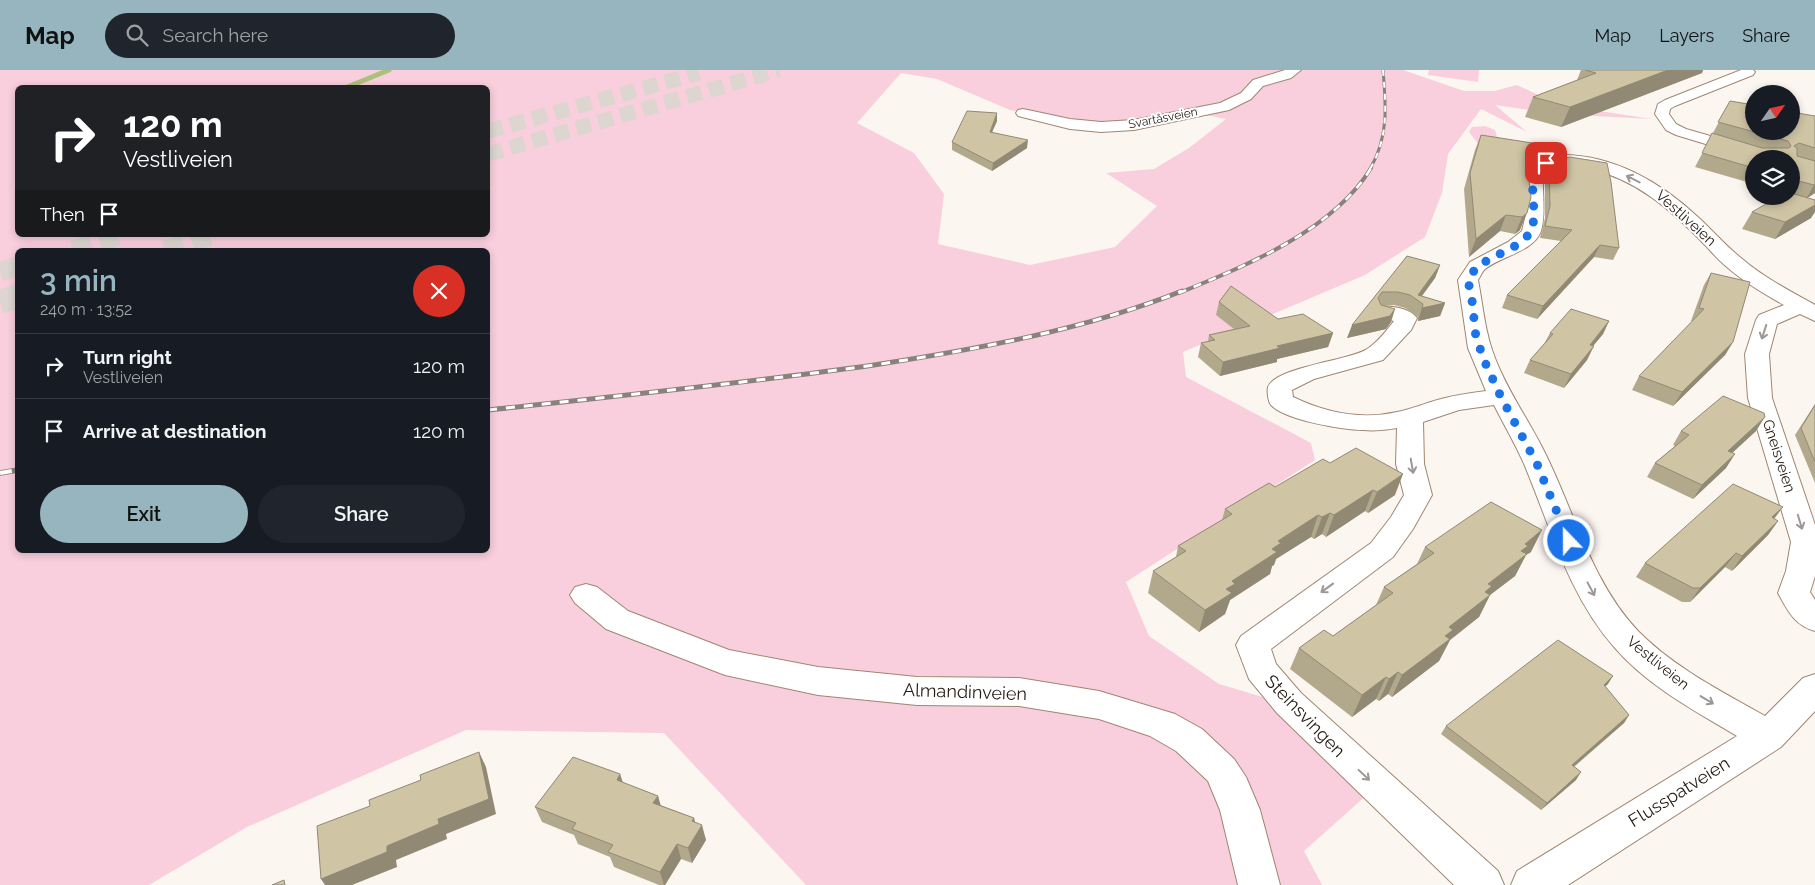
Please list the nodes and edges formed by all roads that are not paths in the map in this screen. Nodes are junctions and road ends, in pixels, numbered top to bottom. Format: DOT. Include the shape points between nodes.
graph roads {
  1 [pos="1294,70"];
  2 [pos="1748,72"];
  3 [pos="1023,113"];
  4 [pos="1745,151"];
  5 [pos="1808,310"];
  6 [pos="1386,312"];
  7 [pos="1501,397"];
  8 [pos="1410,418"];
  9 [pos="586,595"];
  10 [pos="1815,619"];
  11 [pos="1815,688"];
  12 [pos="1768,736"];
  13 [pos="1258,885"];
  14 [pos="1483,885"];
  15 [pos="1532,885"];
  1 -- 3 [label="street, Svartåsveien" via="1258,83 1246,96 1224,107 1134,126 1070,124"];
  2 -- 4 [label="street" via="1675,101 1663,107 1662,114 1671,127 1681,132"];
  5 -- 7 [label="street, Vestliveien, one-way" via="1737,266 1682,210 1657,190 1598,165 1559,158 1535,172 1532,196 1535,214 1531,233 1515,246 1477,266 1468,280 1475,332"];
  5 -- 10 [label="street, Gneisveien, one-way" via="1768,320 1756,354 1760,398 1806,542 1794,593"];
  6 -- 8 [label="street" via="1406,318 1375,355 1306,374 1280,387 1281,401 1301,412 1327,420 1382,423"];
  7 -- 8 [label="street" via="1458,402"];
  7 -- 12 [label="street, Vestliveien, one-way" via="1537,464 1594,594 1626,640 1674,680"];
  8 -- 14 [label="street, Steinsvingen, one-way" via="1410,464 1418,495 1404,522 1382,550 1253,644 1261,670 1290,703"];
  9 -- 13 [label="street, Almandinveien" via="618,620 725,662 818,681 917,692 1019,692 1099,705 1162,725 1189,740 1221,770 1240,810"];
  11 -- 12 [label="street, Flusspatveien"];
  12 -- 15 [label="street, Flusspatveien"];
}
